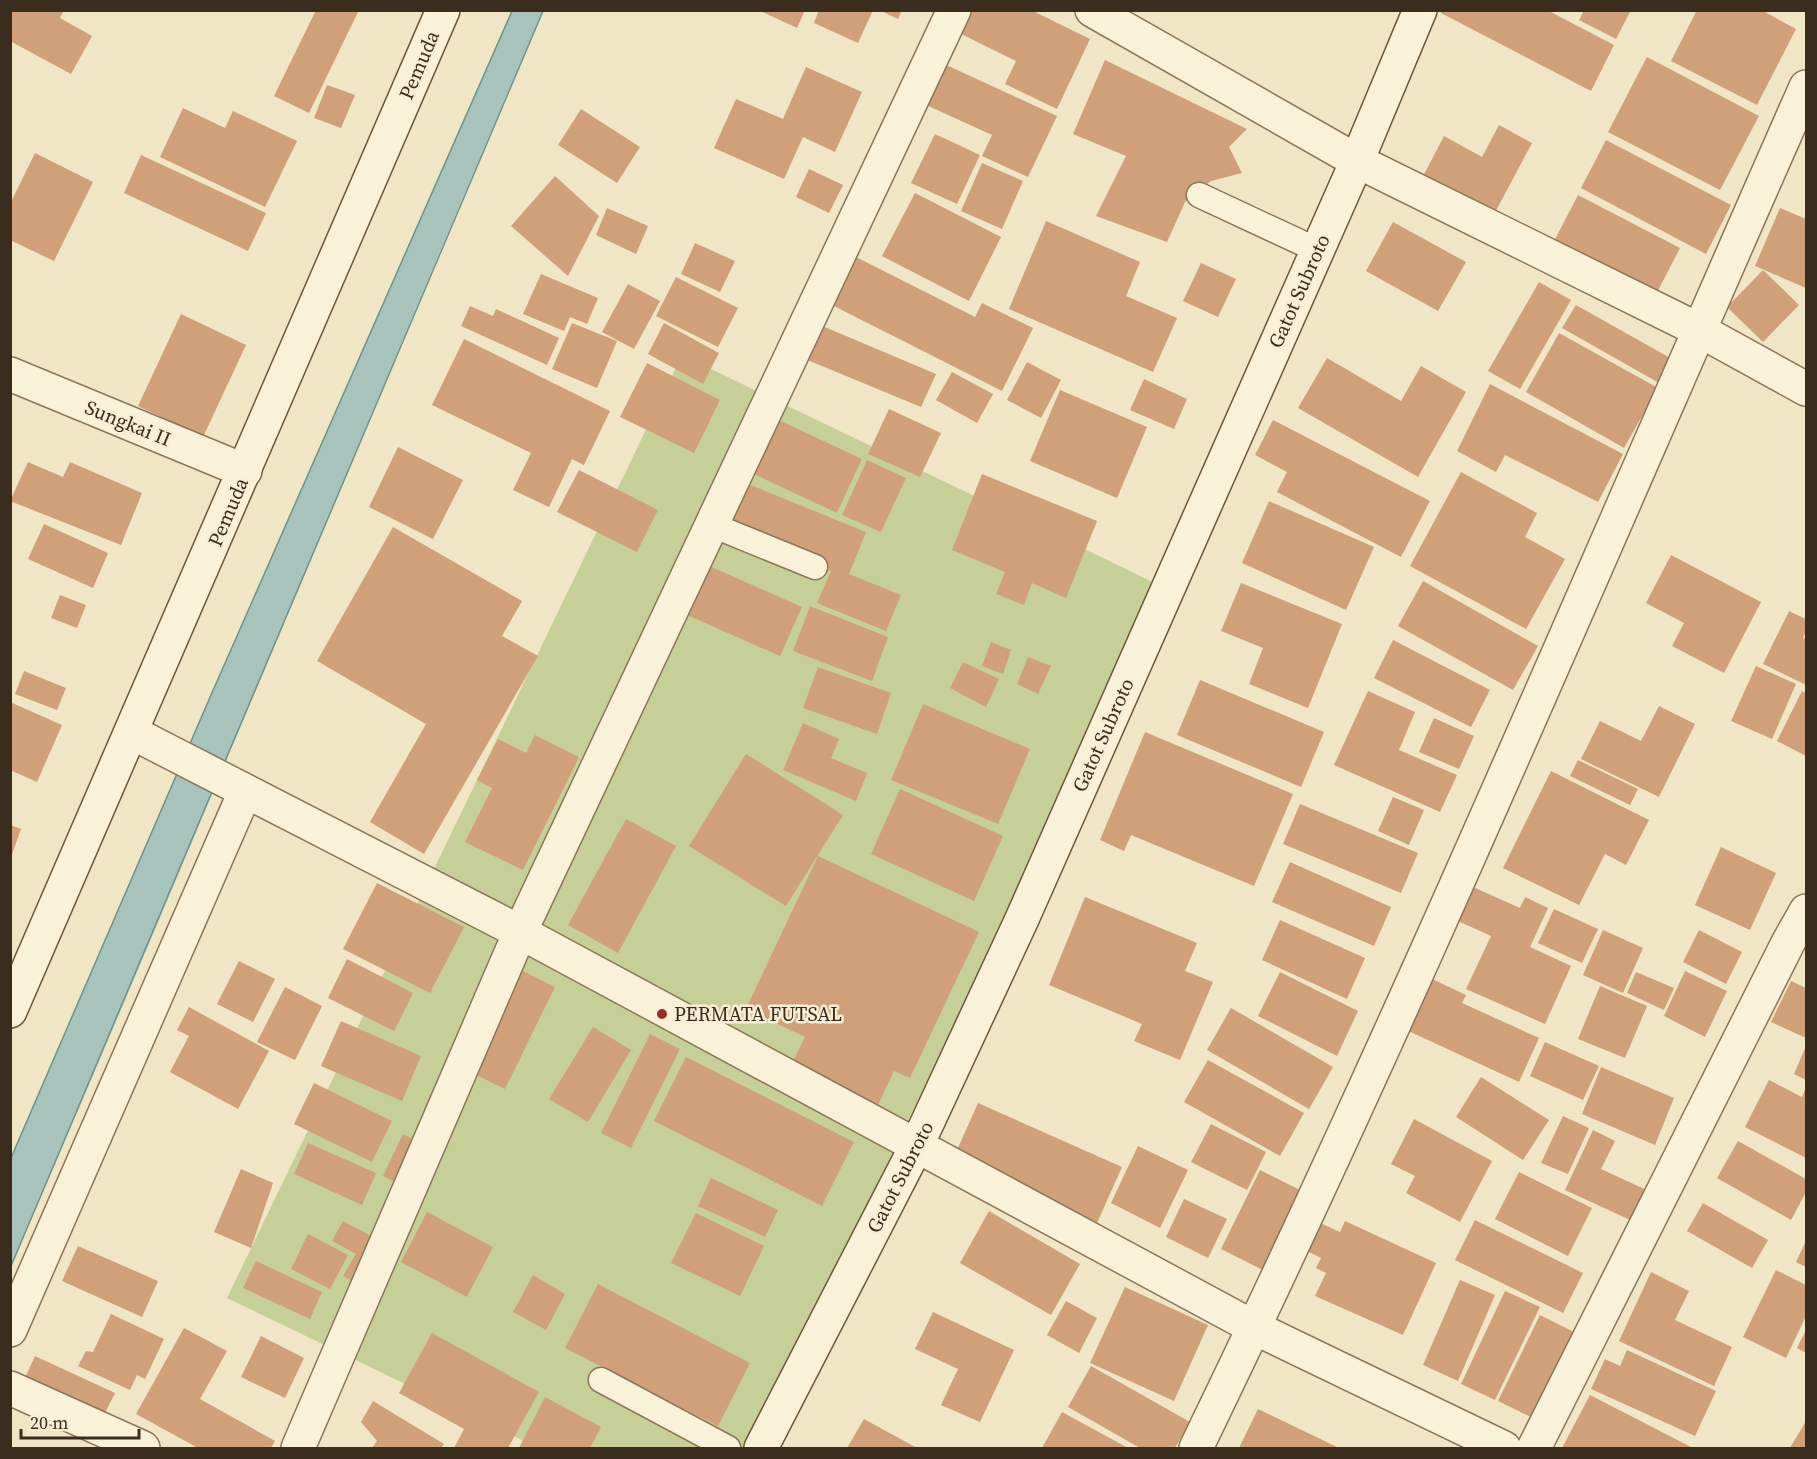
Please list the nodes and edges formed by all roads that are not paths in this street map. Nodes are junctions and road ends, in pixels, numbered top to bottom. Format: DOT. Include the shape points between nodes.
graph roads {
  1 [pos="443,10"];
  2 [pos="954,10"];
  3 [pos="1092,10"];
  4 [pos="1420,10"];
  5 [pos="1806,87"];
  6 [pos="1357,160"];
  7 [pos="1198,195"];
  8 [pos="1317,249"];
  9 [pos="1699,330"];
  10 [pos="10,374"];
  11 [pos="1806,389"];
  12 [pos="245,471"];
  13 [pos="712,525"];
  14 [pos="815,567"];
  15 [pos="132,733"];
  16 [pos="233,785"];
  17 [pos="1806,911"];
  18 [pos="520,932"];
  19 [pos="10,1011"];
  20 [pos="916,1147"];
  21 [pos="1255,1328"];
  22 [pos="10,1330"];
  23 [pos="600,1380"];
  24 [pos="10,1388"];
  25 [pos="143,1449"];
  26 [pos="298,1449"];
  27 [pos="728,1449"];
  28 [pos="761,1449"];
  29 [pos="1196,1449"];
  30 [pos="1504,1449"];
  31 [pos="1534,1449"];
  1 -- 12 [label="street, Pemuda"];
  2 -- 13 [label="street"];
  3 -- 6 [label="street"];
  4 -- 6 [label="street, Gatot Subroto"];
  5 -- 9 [label="street"];
  6 -- 8 [label="street, Gatot Subroto"];
  6 -- 9 [label="street"];
  7 -- 8 [label="lane"];
  8 -- 20 [label="street, Gatot Subroto" via="1022,919"];
  9 -- 11 [label="street"];
  9 -- 21 [label="street" via="1502,782"];
  10 -- 12 [label="street, Sungkai II"];
  12 -- 15 [label="street, Pemuda"];
  13 -- 14 [label="lane"];
  13 -- 18 [label="street"];
  15 -- 16 [label="street"];
  15 -- 19 [label="street, Pemuda"];
  16 -- 18 [label="street"];
  16 -- 22 [label="street"];
  17 -- 31 [label="street"];
  18 -- 20 [label="street"];
  18 -- 26 [label="street"];
  20 -- 21 [label="street"];
  20 -- 28 [label="street, Gatot Subroto"];
  21 -- 29 [label="street"];
  21 -- 30 [label="street"];
  23 -- 27 [label="lane"];
  24 -- 25 [label="street"];
}
